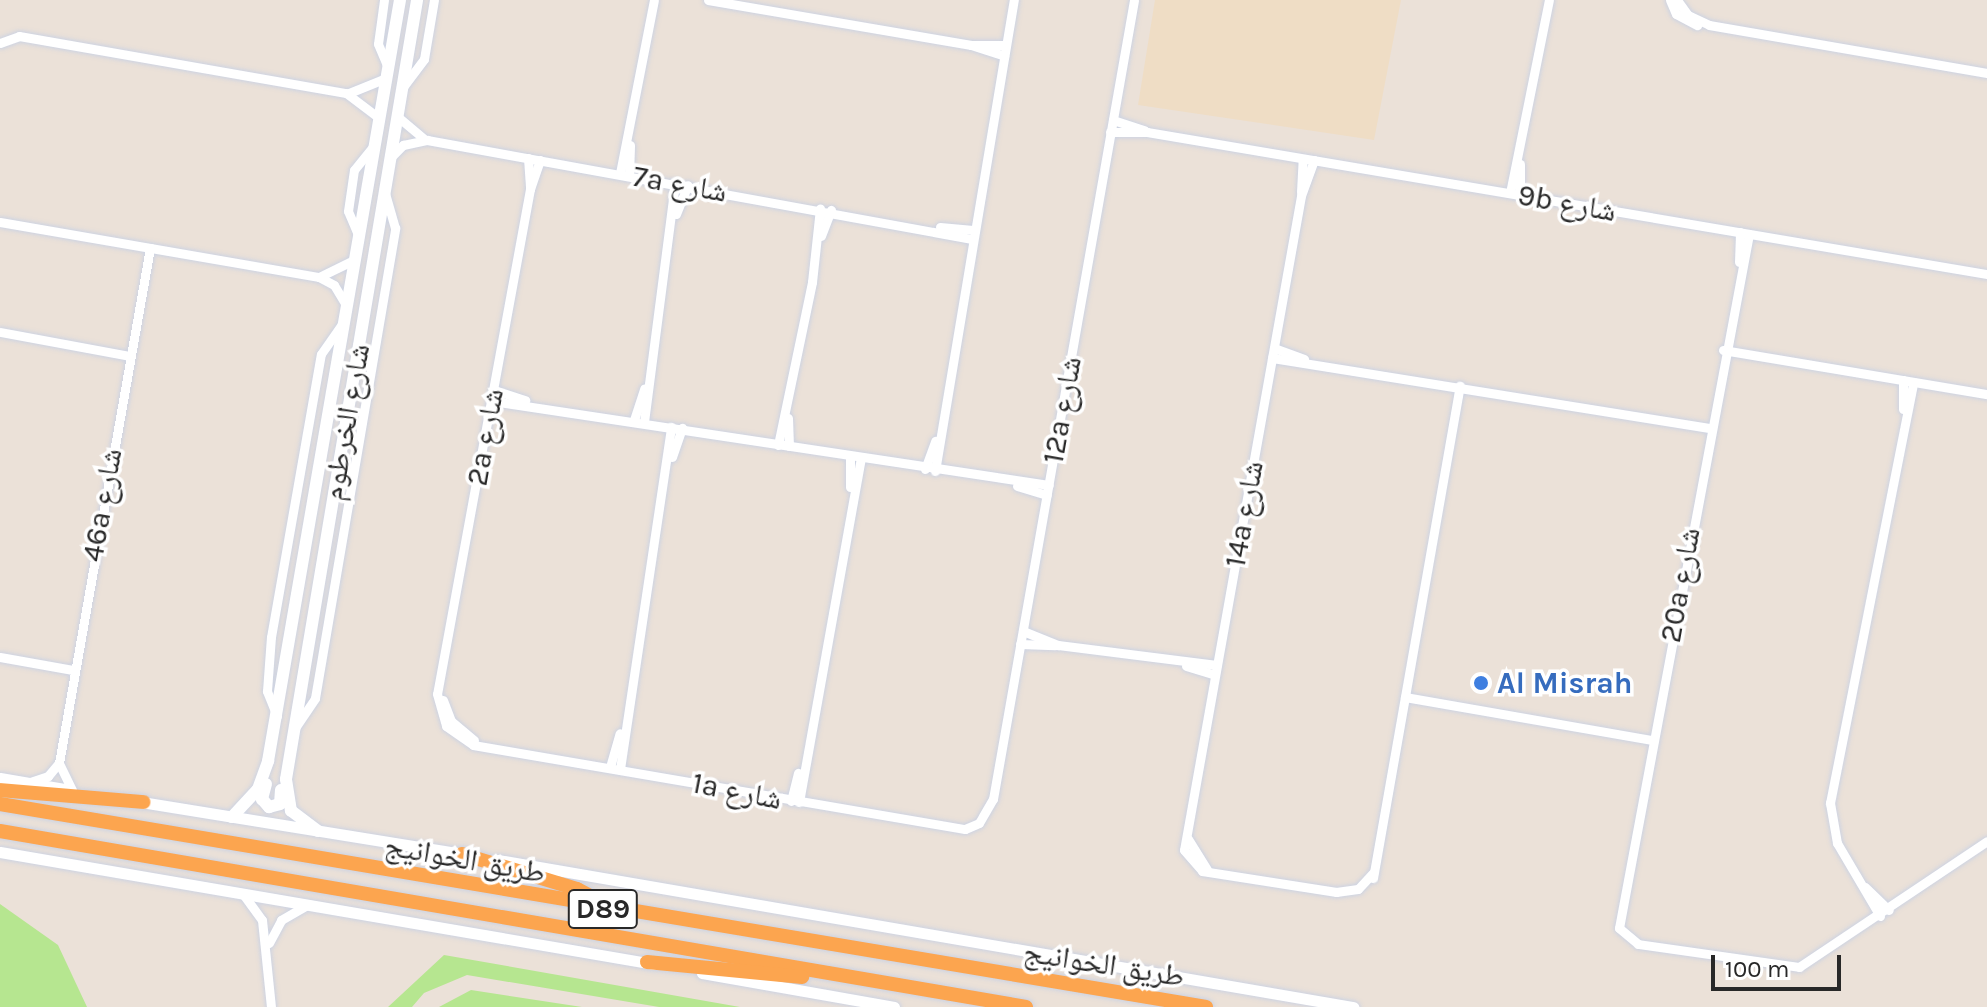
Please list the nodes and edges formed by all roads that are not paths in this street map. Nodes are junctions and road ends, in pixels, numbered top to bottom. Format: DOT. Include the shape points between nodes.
graph roads {
  1 [pos="384,0"];
  2 [pos="400,0"];
  3 [pos="415,0"];
  4 [pos="434,0"];
  5 [pos="654,0"];
  6 [pos="708,0"];
  7 [pos="1014,0"];
  8 [pos="1134,0"];
  9 [pos="1549,0"];
  10 [pos="1670,0"];
  11 [pos="1678,8"];
  12 [pos="0,43"];
  13 [pos="971,45"];
  14 [pos="1006,45"];
  15 [pos="1004,56"];
  16 [pos="387,73"];
  17 [pos="1987,73"];
  18 [pos="403,87"];
  19 [pos="346,93"];
  20 [pos="398,117"];
  21 [pos="379,118"];
  22 [pos="1113,120"];
  23 [pos="1110,132"];
  24 [pos="1147,132"];
  25 [pos="427,140"];
  26 [pos="392,156"];
  27 [pos="528,158"];
  28 [pos="1303,159"];
  29 [pos="540,160"];
  30 [pos="1314,160"];
  31 [pos="624,174"];
  32 [pos="675,183"];
  33 [pos="688,185"];
  34 [pos="530,189"];
  35 [pos="385,192"];
  36 [pos="1515,194"];
  37 [pos="1301,196"];
  38 [pos="825,209"];
  39 [pos="676,214"];
  40 [pos="0,222"];
  41 [pos="1745,233"];
  42 [pos="972,234"];
  43 [pos="150,248"];
  44 [pos="356,258"];
  45 [pos="1987,274"];
  46 [pos="319,277"];
  47 [pos="346,314"];
  48 [pos="0,332"];
  49 [pos="1723,350"];
  50 [pos="1273,353"];
  51 [pos="129,356"];
  52 [pos="1908,381"];
  53 [pos="1460,386"];
  54 [pos="1987,394"];
  55 [pos="493,395"];
  56 [pos="330,409"];
  57 [pos="639,421"];
  58 [pos="671,427"];
  59 [pos="682,428"];
  60 [pos="1709,428"];
  61 [pos="783,446"];
  62 [pos="341,452"];
  63 [pos="856,458"];
  64 [pos="670,460"];
  65 [pos="930,470"];
  66 [pos="1048,490"];
  67 [pos="1023,631"];
  68 [pos="1020,644"];
  69 [pos="1058,645"];
  70 [pos="0,657"];
  71 [pos="73,670"];
  72 [pos="1216,670"];
  73 [pos="1405,697"];
  74 [pos="277,716"];
  75 [pos="453,729"];
  76 [pos="292,730"];
  77 [pos="1652,740"];
  78 [pos="268,761"];
  79 [pos="59,763"];
  80 [pos="288,767"];
  81 [pos="615,768"];
  82 [pos="0,778"];
  83 [pos="24,782"];
  84 [pos="0,790"];
  85 [pos="72,790"];
  86 [pos="143,802"];
  87 [pos="795,802"];
  88 [pos="0,804"];
  89 [pos="232,817"];
  90 [pos="984,817"];
  91 [pos="0,831"];
  92 [pos="318,831"];
  93 [pos="1987,841"];
  94 [pos="0,852"];
  95 [pos="462,854"];
  96 [pos="239,891"];
  97 [pos="311,904"];
  98 [pos="616,911"];
  99 [pos="1884,913"];
  100 [pos="267,946"];
  101 [pos="647,962"];
  102 [pos="869,981"];
  103 [pos="271,1007"];
  104 [pos="894,1007"];
  105 [pos="1026,1007"];
  106 [pos="1206,1007"];
  107 [pos="1353,1007"];
  1 -- 16 [label="street" via="378,44"];
  2 -- 16 [label="main road, شارع الخرطوم"];
  3 -- 18 [label="main road, شارع الخرطوم"];
  4 -- 18 [label="street" via="424,59"];
  5 -- 31 [label="street"];
  6 -- 13 [label="street"];
  7 -- 14 [label="street"];
  8 -- 22 [label="street, 12a شارع"];
  9 -- 36 [label="street"];
  10 -- 11 [label="street"];
  11 -- 17 [label="street" via="1709,25"];
  12 -- 19 [label="street" via="19,36"];
  13 -- 14 [label="street"];
  13 -- 15 [label="street"];
  14 -- 15 [label="street"];
  15 -- 42 [label="street"];
  16 -- 19 [label="street"];
  16 -- 21 [label="main road, شارع الخرطوم"];
  18 -- 20 [label="main road, شارع الخرطوم"];
  19 -- 21 [label="street"];
  20 -- 25 [label="street, 7a شارع"];
  20 -- 26 [label="main road, شارع الخرطوم"];
  21 -- 44 [label="main road, شارع الخرطوم"];
  22 -- 23 [label="street, 12a شارع"];
  22 -- 24 [label="street, 9b شارع"];
  23 -- 24 [label="street, 9b شارع"];
  23 -- 66 [label="street, 12a شارع"];
  24 -- 28 [label="street, 9b شارع"];
  25 -- 26 [label="street" via="411,141"];
  25 -- 27 [label="street, 7a شارع"];
  26 -- 35 [label="main road, شارع الخرطوم"];
  27 -- 29 [label="street, 7a شارع"];
  27 -- 34 [label="street, 2a شارع"];
  28 -- 30 [label="street, 9b شارع"];
  28 -- 37 [label="street, 14a شارع"];
  29 -- 31 [label="street, 7a شارع"];
  29 -- 34 [label="street, 2a شارع"];
  30 -- 36 [label="street, 9b شارع"];
  30 -- 37 [label="street, 14a شارع"];
  31 -- 32 [label="street, 7a شارع"];
  32 -- 33 [label="street, 7a شارع"];
  32 -- 39 [label="street"];
  33 -- 38 [label="street, 7a شارع"];
  33 -- 39 [label="street"];
  34 -- 55 [label="street, 2a شارع"];
  35 -- 62 [label="main road, شارع الخرطوم"];
  35 -- 76 [label="street" via="395,228 323,652 312,708"];
  36 -- 41 [label="street, 9b شارع"];
  37 -- 50 [label="street, 14a شارع"];
  38 -- 42 [label="street, 7a شارع"];
  38 -- 61 [label="street"];
  39 -- 57 [label="street"];
  40 -- 43 [label="street"];
  41 -- 45 [label="street, 9b شارع"];
  41 -- 49 [label="street, 20a شارع"];
  42 -- 65 [label="street"];
  43 -- 46 [label="street"];
  43 -- 51 [label="street, 46a شارع"];
  44 -- 46 [label="street"];
  44 -- 47 [label="main road, شارع الخرطوم"];
  46 -- 47 [label="street" via="340,292"];
  47 -- 56 [label="main road, شارع الخرطوم"];
  47 -- 74 [label="street" via="321,354 271,637 267,691"];
  48 -- 51 [label="street"];
  49 -- 52 [label="street"];
  49 -- 60 [label="street, 20a شارع"];
  50 -- 53 [label="street"];
  50 -- 72 [label="street, 14a شارع"];
  51 -- 71 [label="street, 46a شارع"];
  52 -- 54 [label="street"];
  52 -- 99 [label="street" via="1830,803 1837,843"];
  53 -- 60 [label="street"];
  53 -- 73 [label="street"];
  55 -- 57 [label="street"];
  55 -- 75 [label="street, 2a شارع" via="440,685 439,711"];
  56 -- 62 [label="main road" via="332,445"];
  56 -- 74 [label="main road, شارع الخرطوم"];
  57 -- 58 [label="street"];
  58 -- 59 [label="street"];
  58 -- 64 [label="street"];
  59 -- 61 [label="street"];
  59 -- 64 [label="street"];
  60 -- 77 [label="street, 20a شارع"];
  61 -- 63 [label="street"];
  62 -- 76 [label="main road, شارع الخرطوم"];
  63 -- 65 [label="street"];
  63 -- 87 [label="street"];
  64 -- 81 [label="street"];
  65 -- 66 [label="street"];
  66 -- 67 [label="street, 12a شارع"];
  67 -- 68 [label="street, 12a شارع"];
  67 -- 69 [label="street"];
  68 -- 69 [label="street"];
  68 -- 90 [label="street, 12a شارع" via="993,799"];
  69 -- 72 [label="street"];
  70 -- 71 [label="street"];
  71 -- 79 [label="street, 46a شارع"];
  72 -- 73 [label="street, 14a شارع" via="1183,845 1191,860 1212,872 1336,892 1360,892 1374,872"];
  73 -- 77 [label="street"];
  74 -- 78 [label="main road, شارع الخرطوم"];
  75 -- 81 [label="street, 1a شارع" via="487,746"];
  76 -- 80 [label="main road, شارع الخرطوم"];
  77 -- 99 [label="street, 20a شارع" via="1621,905 1624,930 1643,944 1792,968 1818,959"];
  78 -- 80 [label="main road" via="262,799 269,807 281,800"];
  78 -- 89 [label="main road, شارع الخرطوم" via="258,789"];
  79 -- 83 [label="street" via="48,776"];
  79 -- 85 [label="street"];
  80 -- 92 [label="main road, شارع الخرطوم" via="288,805"];
  81 -- 87 [label="street, 1a شارع"];
  82 -- 83 [label="street"];
  83 -- 85 [label="street"];
  84 -- 86 [label="highway"];
  85 -- 86 [label="street"];
  86 -- 89 [label="street"];
  87 -- 90 [label="street, 1a شارع" via="958,829"];
  88 -- 98 [label="highway, طريق الخوانيج / D89"];
  89 -- 92 [label="street"];
  91 -- 102 [label="highway, طريق الخوانيج / D89"];
  92 -- 95 [label="street"];
  93 -- 99 [label="street"];
  94 -- 96 [label="street"];
  95 -- 98 [label="highway" via="577,889"];
  95 -- 107 [label="street"];
  96 -- 97 [label="street"];
  96 -- 100 [label="street" via="259,914"];
  97 -- 100 [label="street" via="281,920"];
  97 -- 101 [label="street"];
  98 -- 106 [label="highway, طريق الخوانيج / D89"];
  100 -- 103 [label="street"];
  101 -- 102 [label="highway"];
  101 -- 104 [label="street"];
  102 -- 105 [label="highway, طريق الخوانيج / D89"];
}
